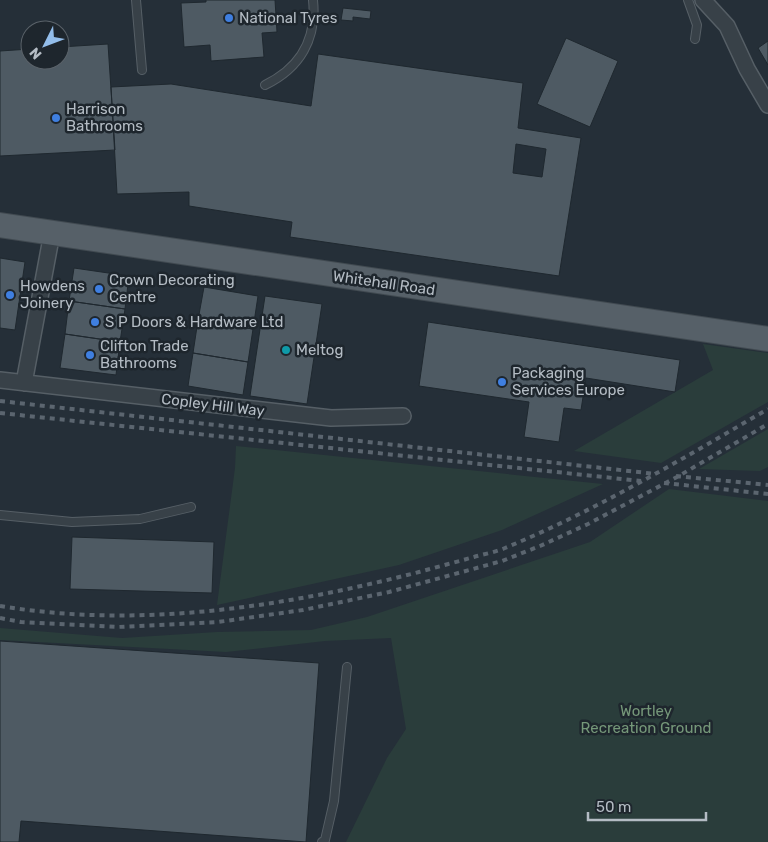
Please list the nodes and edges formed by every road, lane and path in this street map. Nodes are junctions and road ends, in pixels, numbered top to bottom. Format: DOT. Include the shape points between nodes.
graph roads {
  1 [pos="136,0"];
  2 [pos="313,0"];
  3 [pos="688,0"];
  4 [pos="704,0"];
  5 [pos="695,39"];
  6 [pos="142,70"];
  7 [pos="265,85"];
  8 [pos="768,105"];
  9 [pos="0,225"];
  10 [pos="52,233"];
  11 [pos="768,339"];
  12 [pos="0,380"];
  13 [pos="24,383"];
  14 [pos="404,416"];
  15 [pos="191,507"];
  16 [pos="0,515"];
  17 [pos="347,667"];
  18 [pos="322,842"];
  1 -- 6 [label="lane"];
  2 -- 7 [label="lane" via="314,25 300,56 285,74"];
  3 -- 5 [label="lane" via="698,25"];
  4 -- 8 [label="street" via="727,26"];
  9 -- 10 [label="main road, Whitehall Road"];
  10 -- 11 [label="main road, Whitehall Road"];
  10 -- 13 [label="street"];
  12 -- 13 [label="street, Copley Hill Way"];
  13 -- 14 [label="street, Copley Hill Way" via="332,418"];
  15 -- 16 [label="lane" via="140,519 72,522"];
  17 -- 18 [label="lane" via="334,801"];
}
